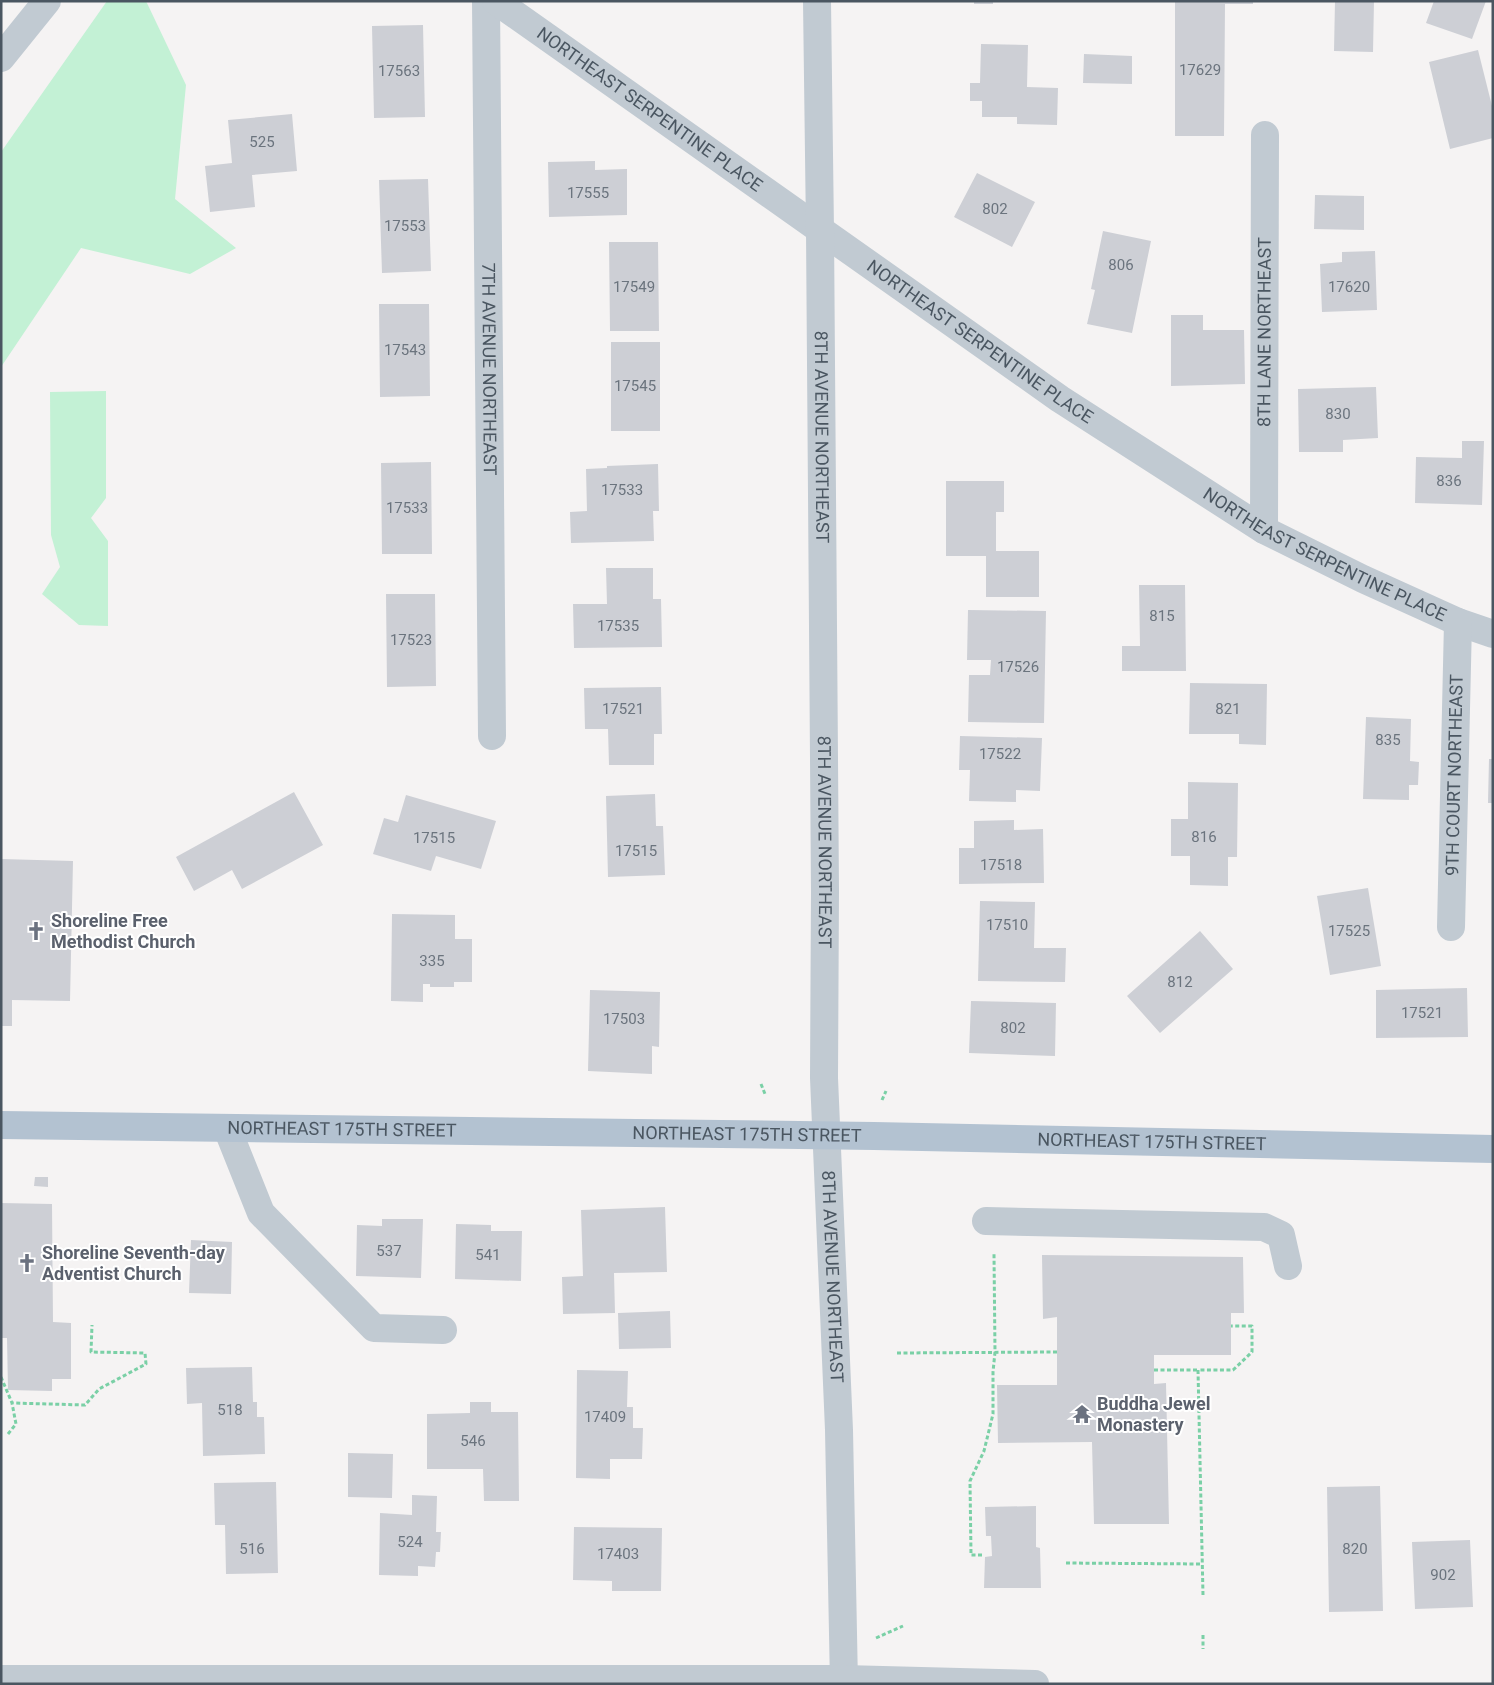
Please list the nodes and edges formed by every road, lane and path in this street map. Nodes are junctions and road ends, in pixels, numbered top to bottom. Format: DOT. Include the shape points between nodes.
graph roads {
  1 [pos="47,1"];
  2 [pos="486,1"];
  3 [pos="496,1"];
  4 [pos="817,1"];
  5 [pos="1,58"];
  6 [pos="1265,135"];
  7 [pos="820,231"];
  8 [pos="1264,530"];
  9 [pos="1458,622"];
  10 [pos="1493,634"];
  11 [pos="492,736"];
  12 [pos="1451,927"];
  13 [pos="761,1084"];
  14 [pos="886,1091"];
  15 [pos="765,1094"];
  16 [pos="882,1100"];
  17 [pos="1,1125"];
  18 [pos="227,1128"];
  19 [pos="826,1136"];
  20 [pos="1493,1149"];
  21 [pos="990,1221"];
  22 [pos="1288,1266"];
  23 [pos="92,1324"];
  24 [pos="1231,1326"];
  25 [pos="443,1330"];
  26 [pos="995,1352"];
  27 [pos="1057,1352"];
  28 [pos="897,1353"];
  29 [pos="1154,1370"];
  30 [pos="1198,1370"];
  31 [pos="1,1377"];
  32 [pos="12,1403"];
  33 [pos="8,1434"];
  34 [pos="982,1555"];
  35 [pos="1066,1563"];
  36 [pos="1202,1564"];
  37 [pos="1203,1595"];
  38 [pos="903,1626"];
  39 [pos="1203,1635"];
  40 [pos="873,1640"];
  41 [pos="1203,1649"];
  42 [pos="1,1678"];
  43 [pos="844,1681"];
  44 [pos="1035,1684"];
  1 -- 5 [label="street"];
  2 -- 11 [label="street, 7TH AVENUE NORTHEAST"];
  3 -- 7 [label="street, NORTHEAST SERPENTINE PLACE"];
  4 -- 7 [label="street, 8TH AVENUE NORTHEAST"];
  6 -- 8 [label="street, 8TH LANE NORTHEAST"];
  7 -- 8 [label="street, NORTHEAST SERPENTINE PLACE" via="1060,399"];
  7 -- 19 [label="street, 8TH AVENUE NORTHEAST"];
  8 -- 9 [label="street, NORTHEAST SERPENTINE PLACE"];
  9 -- 10 [label="street, NORTHEAST SERPENTINE PLACE"];
  9 -- 12 [label="street, 9TH COURT NORTHEAST"];
  13 -- 15 [label="path"];
  14 -- 16 [label="path"];
  17 -- 18 [label="main road, NORTHEAST 175TH STREET"];
  18 -- 19 [label="main road, NORTHEAST 175TH STREET"];
  18 -- 25 [label="street" via="261,1213 374,1328"];
  19 -- 20 [label="main road, NORTHEAST 175TH STREET"];
  19 -- 43 [label="street, 8TH AVENUE NORTHEAST" via="839,1430"];
  21 -- 22 [label="street" via="1264,1227 1281,1235"];
  21 -- 26 [label="path"];
  23 -- 32 [label="path" via="91,1352 145,1353 146,1364 99,1389 84,1404"];
  24 -- 30 [label="path" via="1252,1326 1252,1352 1233,1370"];
  26 -- 27 [label="path"];
  26 -- 28 [label="path"];
  26 -- 34 [label="path" via="993,1414 984,1451 970,1482 972,1555"];
  29 -- 30 [label="path"];
  30 -- 36 [label="path"];
  31 -- 32 [label="path"];
  32 -- 33 [label="path" via="16,1424"];
  35 -- 36 [label="path"];
  36 -- 37 [label="path"];
  38 -- 40 [label="path"];
  39 -- 41 [label="path"];
  42 -- 43 [label="street"];
  43 -- 44 [label="street"];
}
